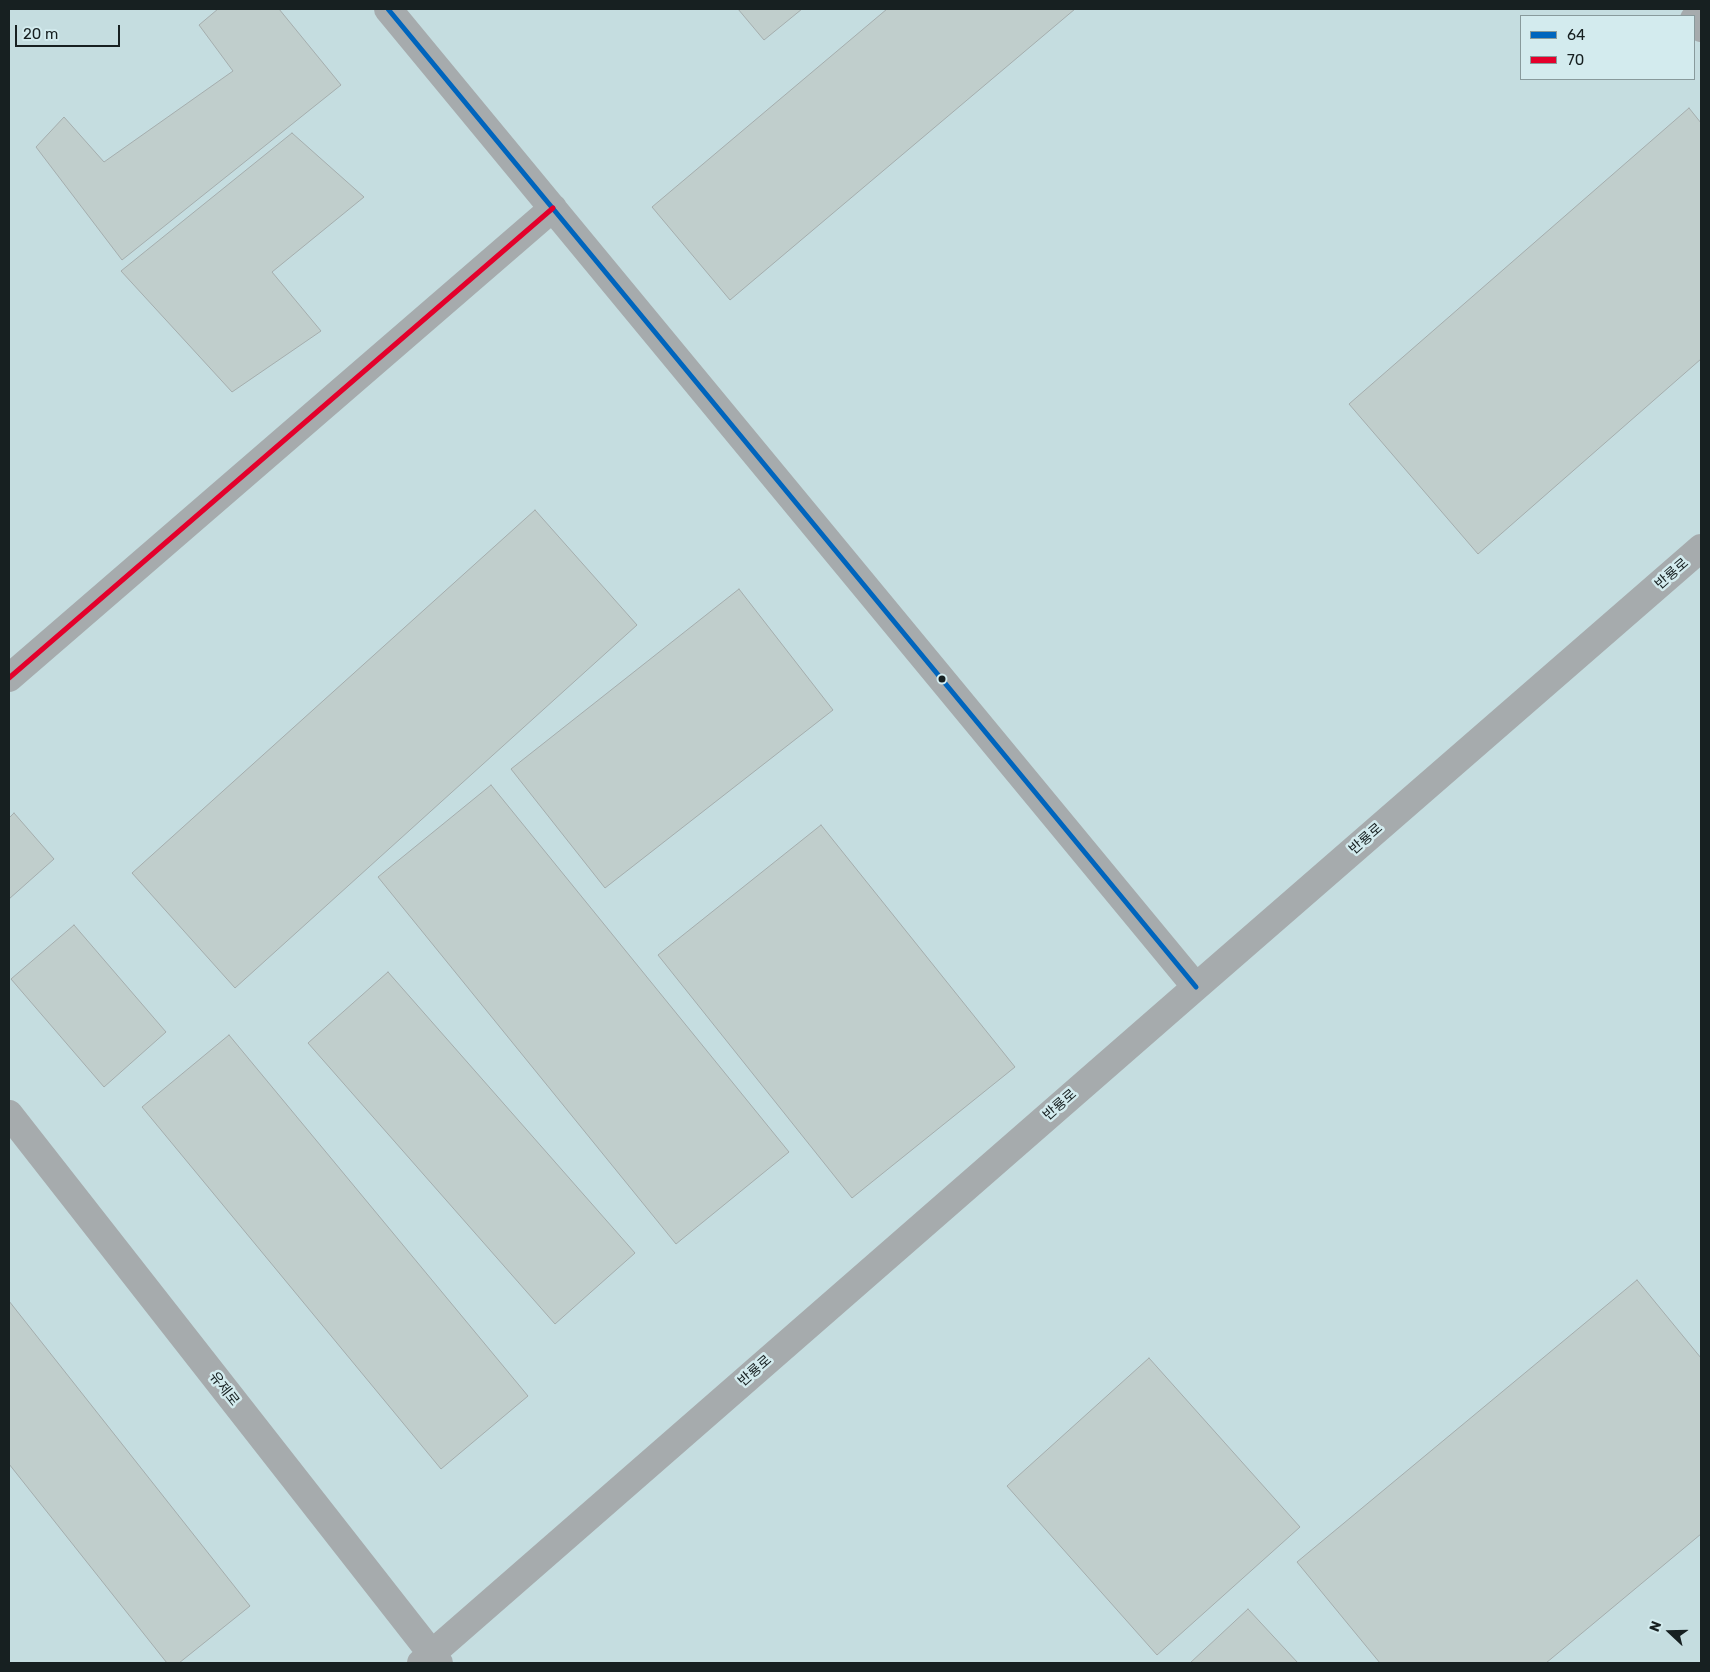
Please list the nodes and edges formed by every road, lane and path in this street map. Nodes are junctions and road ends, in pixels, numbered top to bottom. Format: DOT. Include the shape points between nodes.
graph roads {
  1 [pos="388,9"];
  2 [pos="553,208"];
  3 [pos="1701,548"];
  4 [pos="9,678"];
  5 [pos="1196,987"];
  6 [pos="9,1114"];
  7 [pos="431,1660"];
  1 -- 2 [label="street"];
  2 -- 4 [label="street"];
  2 -- 5 [label="street"];
  3 -- 5 [label="street, 반룡로"];
  5 -- 7 [label="street, 반룡로"];
  6 -- 7 [label="street, 유제로"];
}
